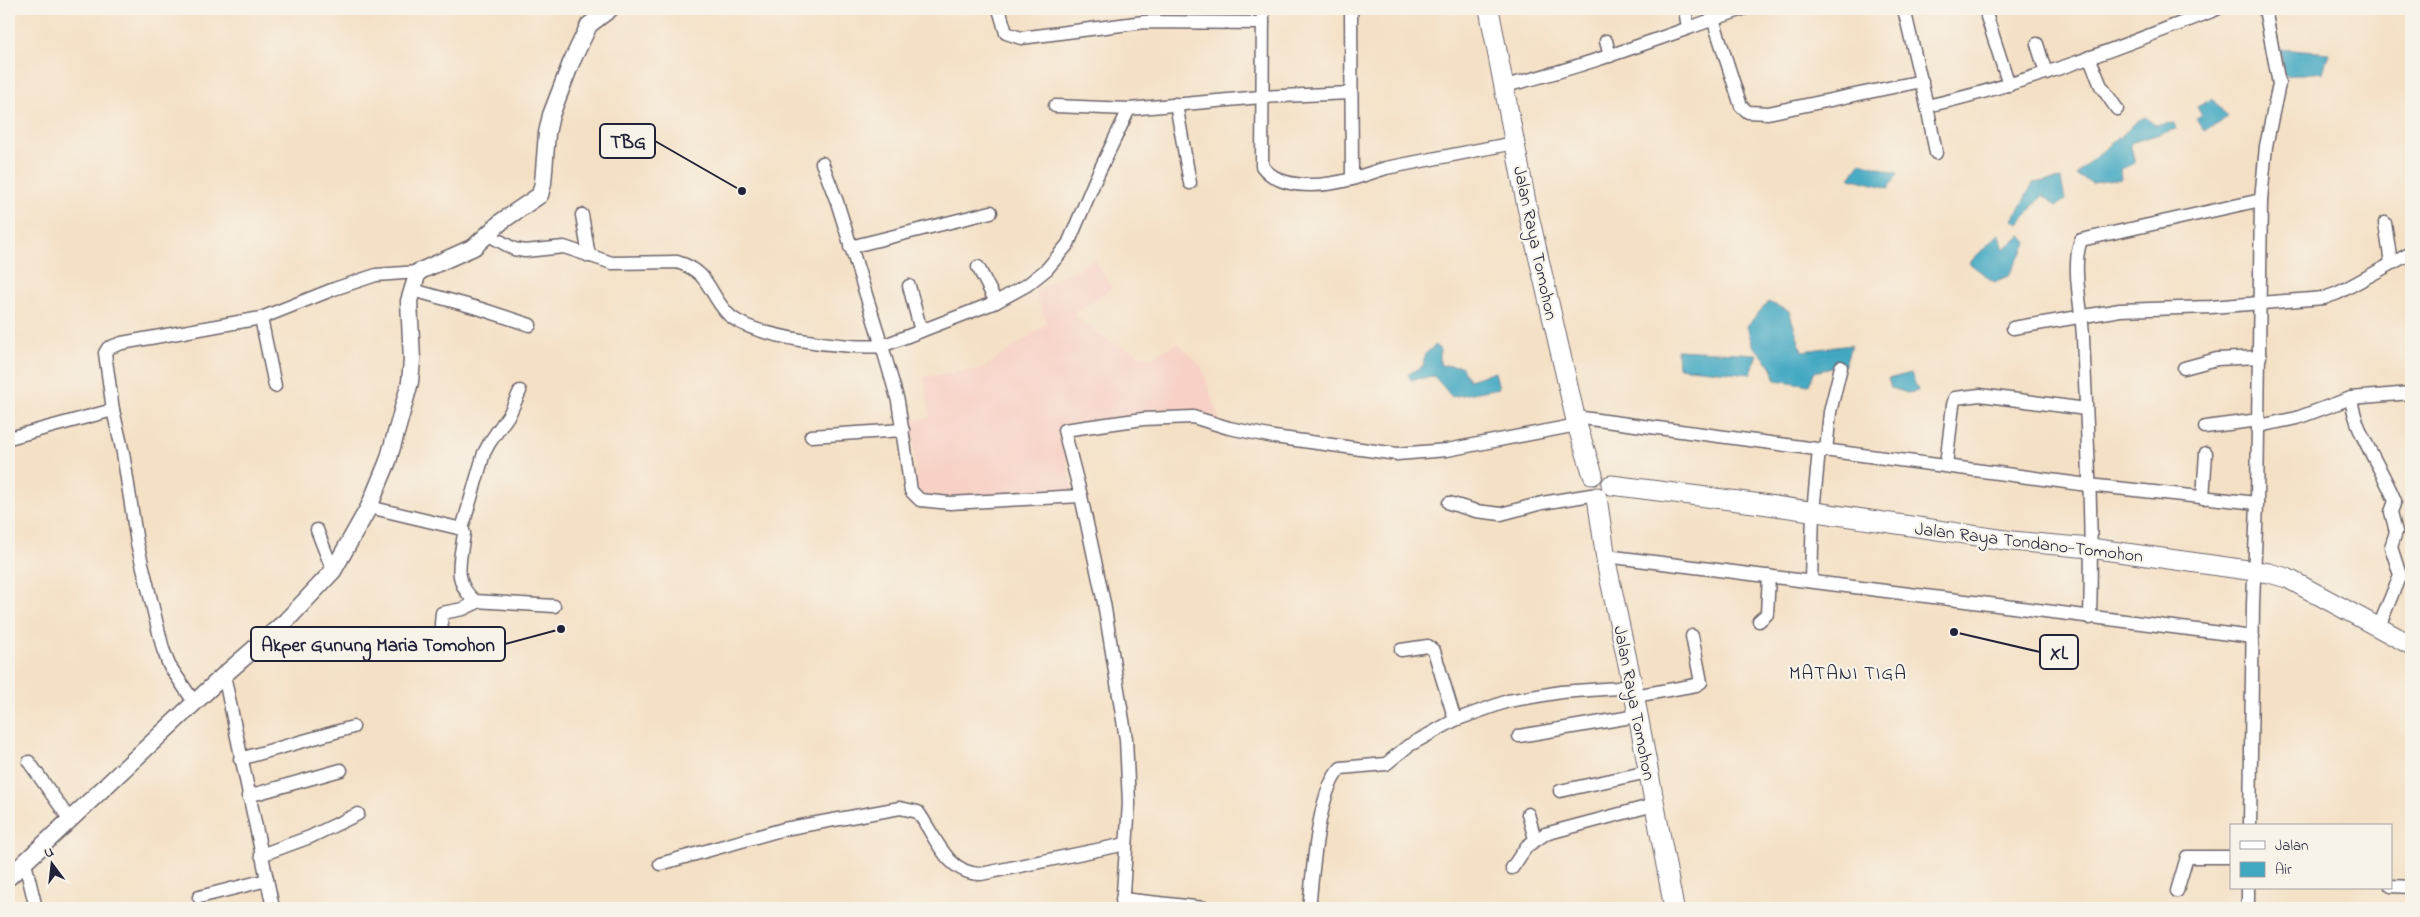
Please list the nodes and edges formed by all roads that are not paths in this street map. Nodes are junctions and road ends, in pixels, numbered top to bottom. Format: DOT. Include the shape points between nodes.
graph roads {
  1 [pos="610,9"];
  2 [pos="999,9"];
  3 [pos="1263,9"];
  4 [pos="1351,9"];
  5 [pos="1489,9"];
  6 [pos="1685,9"];
  7 [pos="1743,9"];
  8 [pos="1904,9"];
  9 [pos="2217,9"];
  10 [pos="2265,9"];
  11 [pos="1987,17"];
  12 [pos="1713,19"];
  13 [pos="1263,23"];
  14 [pos="1688,28"];
  15 [pos="1606,41"];
  16 [pos="2037,44"];
  17 [pos="1610,56"];
  18 [pos="2089,57"];
  19 [pos="2046,73"];
  20 [pos="1922,81"];
  21 [pos="2009,85"];
  22 [pos="1504,86"];
  23 [pos="1352,93"];
  24 [pos="1261,97"];
  25 [pos="1176,104"];
  26 [pos="1055,106"];
  27 [pos="1927,106"];
  28 [pos="1129,109"];
  29 [pos="2117,109"];
  30 [pos="1514,143"];
  31 [pos="1936,153"];
  32 [pos="822,162"];
  33 [pos="1352,179"];
  34 [pos="1190,183"];
  35 [pos="2262,200"];
  36 [pos="991,212"];
  37 [pos="582,215"];
  38 [pos="2385,223"];
  39 [pos="489,235"];
  40 [pos="850,247"];
  41 [pos="2411,253"];
  42 [pos="588,256"];
  43 [pos="2391,263"];
  44 [pos="978,267"];
  45 [pos="418,272"];
  46 [pos="909,286"];
  47 [pos="413,290"];
  48 [pos="996,302"];
  49 [pos="2258,303"];
  50 [pos="2082,316"];
  51 [pos="261,318"];
  52 [pos="530,325"];
  53 [pos="2013,328"];
  54 [pos="921,331"];
  55 [pos="882,346"];
  56 [pos="2260,357"];
  57 [pos="1841,367"];
  58 [pos="2184,368"];
  59 [pos="275,386"];
  60 [pos="520,391"];
  61 [pos="2411,393"];
  62 [pos="2351,398"];
  63 [pos="2086,409"];
  64 [pos="113,410"];
  65 [pos="1576,421"];
  66 [pos="2259,423"];
  67 [pos="2205,427"];
  68 [pos="903,430"];
  69 [pos="811,436"];
  70 [pos="9,438"];
  71 [pos="1822,450"];
  72 [pos="2206,453"];
  73 [pos="1946,465"];
  74 [pos="2088,485"];
  75 [pos="1600,492"];
  76 [pos="1081,496"];
  77 [pos="2203,498"];
  78 [pos="1449,503"];
  79 [pos="2257,503"];
  80 [pos="369,507"];
  81 [pos="1813,512"];
  82 [pos="462,529"];
  83 [pos="317,530"];
  84 [pos="2090,548"];
  85 [pos="1606,556"];
  86 [pos="2405,570"];
  87 [pos="333,571"];
  88 [pos="2253,571"];
  89 [pos="1770,576"];
  90 [pos="1811,581"];
  91 [pos="478,602"];
  92 [pos="554,606"];
  93 [pos="2090,618"];
  94 [pos="1759,621"];
  95 [pos="2378,629"];
  96 [pos="1692,636"];
  97 [pos="2253,638"];
  98 [pos="2411,645"];
  99 [pos="447,647"];
  100 [pos="1401,650"];
  101 [pos="224,674"];
  102 [pos="1633,690"];
  103 [pos="194,702"];
  104 [pos="1638,716"];
  105 [pos="1456,720"];
  106 [pos="352,727"];
  107 [pos="1519,736"];
  108 [pos="240,759"];
  109 [pos="29,762"];
  110 [pos="341,770"];
  111 [pos="1648,772"];
  112 [pos="1560,791"];
  113 [pos="248,796"];
  114 [pos="1654,805"];
  115 [pos="358,814"];
  116 [pos="1528,814"];
  117 [pos="70,820"];
  118 [pos="2250,824"];
  119 [pos="1535,840"];
  120 [pos="1126,844"];
  121 [pos="261,855"];
  122 [pos="2230,857"];
  123 [pos="25,862"];
  124 [pos="660,864"];
  125 [pos="1512,868"];
  126 [pos="9,877"];
  127 [pos="267,880"];
  128 [pos="2392,886"];
  129 [pos="2411,887"];
  130 [pos="2248,890"];
  131 [pos="2177,891"];
  132 [pos="199,897"];
  133 [pos="1122,904"];
  134 [pos="36,908"];
  135 [pos="274,908"];
  136 [pos="1204,908"];
  137 [pos="1309,908"];
  138 [pos="1674,908"];
  139 [pos="2248,908"];
  1 -- 39 [label="main road" via="589,24 558,98 547,133 544,183 540,195 502,221"];
  2 -- 13 [label="street" via="1006,33 1021,38 1144,22"];
  3 -- 13 [label="street"];
  4 -- 23 [label="street"];
  5 -- 22 [label="highway, Jalan Raya Tomohon"];
  6 -- 14 [label="street"];
  7 -- 12 [label="street"];
  8 -- 20 [label="street"];
  9 -- 18 [label="street"];
  10 -- 35 [label="street" via="2279,84 2266,146"];
  11 -- 21 [label="street"];
  12 -- 14 [label="street"];
  12 -- 20 [label="street" via="1741,106 1748,112 1768,113"];
  13 -- 24 [label="street"];
  14 -- 17 [label="street"];
  15 -- 17 [label="street"];
  16 -- 19 [label="street"];
  17 -- 22 [label="street"];
  18 -- 19 [label="street"];
  18 -- 29 [label="street" via="2101,86"];
  19 -- 21 [label="street"];
  20 -- 27 [label="street"];
  21 -- 27 [label="street"];
  22 -- 30 [label="highway, Jalan Raya Tomohon"];
  23 -- 24 [label="street"];
  23 -- 33 [label="street"];
  24 -- 25 [label="street"];
  24 -- 33 [label="street" via="1262,161 1266,170 1287,181 1311,186"];
  25 -- 28 [label="street"];
  25 -- 34 [label="street"];
  26 -- 28 [label="street"];
  27 -- 31 [label="street"];
  28 -- 48 [label="street" via="1068,244 1047,269 1027,285"];
  30 -- 33 [label="street" via="1404,164"];
  30 -- 65 [label="highway, Jalan Raya Tomohon"];
  32 -- 40 [label="street"];
  35 -- 49 [label="street"];
  35 -- 50 [label="street" via="2081,240 2076,253"];
  36 -- 40 [label="street"];
  37 -- 42 [label="street"];
  38 -- 43 [label="street"];
  39 -- 42 [label="street" via="514,249 564,247"];
  39 -- 45 [label="main road" via="460,255"];
  40 -- 55 [label="street"];
  41 -- 43 [label="street"];
  42 -- 55 [label="street" via="612,263 665,261 687,266 700,274 727,313 750,328 854,347"];
  43 -- 49 [label="street" via="2324,298"];
  44 -- 48 [label="street"];
  45 -- 47 [label="main road"];
  45 -- 51 [label="street" via="376,275"];
  46 -- 54 [label="street"];
  47 -- 52 [label="street"];
  47 -- 80 [label="main road" via="409,302 410,382 388,461"];
  48 -- 54 [label="street"];
  49 -- 50 [label="street" via="2211,308 2120,310"];
  49 -- 56 [label="street"];
  50 -- 53 [label="street"];
  50 -- 63 [label="street"];
  51 -- 59 [label="street"];
  51 -- 64 [label="street" via="154,336 108,348 105,361"];
  54 -- 55 [label="street"];
  55 -- 68 [label="street"];
  56 -- 58 [label="street" via="2217,360"];
  56 -- 66 [label="street"];
  57 -- 71 [label="street"];
  60 -- 82 [label="street" via="510,414 484,454"];
  61 -- 62 [label="street"];
  62 -- 66 [label="street" via="2297,418"];
  62 -- 86 [label="street" via="2360,429 2395,501 2391,512 2396,532 2391,547"];
  63 -- 73 [label="street" via="1980,395 1955,398"];
  63 -- 74 [label="street"];
  64 -- 70 [label="street"];
  64 -- 103 [label="street" via="137,543 163,649 169,665"];
  65 -- 71 [label="street"];
  65 -- 75 [label="highway, Jalan Raya Tomohon" via="1593,475 1606,476"];
  65 -- 76 [label="street" via="1447,450 1397,454 1274,437 1192,417 1143,419 1064,430"];
  66 -- 67 [label="street"];
  66 -- 79 [label="street"];
  68 -- 69 [label="street"];
  68 -- 76 [label="street" via="912,491 920,500 968,502"];
  71 -- 73 [label="street"];
  71 -- 81 [label="street"];
  72 -- 77 [label="street"];
  73 -- 74 [label="street"];
  74 -- 77 [label="street"];
  74 -- 84 [label="street"];
  75 -- 78 [label="street" via="1501,514"];
  75 -- 81 [label="highway, Jalan Raya Tondano-Tomohon" via="1632,486"];
  75 -- 85 [label="highway, Jalan Raya Tomohon"];
  76 -- 120 [label="street" via="1104,603 1126,739 1129,803"];
  77 -- 79 [label="street"];
  79 -- 88 [label="street"];
  80 -- 82 [label="street"];
  80 -- 87 [label="main road"];
  81 -- 84 [label="highway, Jalan Raya Tondano-Tomohon" via="2012,541"];
  81 -- 90 [label="street"];
  82 -- 91 [label="street" via="459,575 471,598"];
  83 -- 87 [label="street"];
  84 -- 88 [label="highway, Jalan Raya Tondano-Tomohon"];
  84 -- 93 [label="street"];
  85 -- 89 [label="street"];
  85 -- 102 [label="highway, Jalan Raya Tomohon"];
  86 -- 95 [label="street"];
  87 -- 101 [label="main road" via="292,615"];
  88 -- 95 [label="highway, Jalan Raya Tondano-Tomohon" via="2287,578"];
  88 -- 97 [label="street"];
  89 -- 90 [label="street"];
  89 -- 94 [label="street" via="1767,614"];
  90 -- 93 [label="street"];
  91 -- 92 [label="street"];
  91 -- 99 [label="street" via="442,613 441,624"];
  93 -- 97 [label="street"];
  95 -- 98 [label="highway, Jalan Raya Tondano-Tomohon"];
  96 -- 102 [label="street" via="1701,682"];
  97 -- 118 [label="street"];
  100 -- 105 [label="street" via="1428,646 1434,651"];
  101 -- 103 [label="main road"];
  101 -- 108 [label="street"];
  102 -- 104 [label="highway, Jalan Raya Tomohon"];
  102 -- 105 [label="street" via="1560,692 1508,702"];
  103 -- 117 [label="main road"];
  104 -- 107 [label="street"];
  104 -- 111 [label="highway, Jalan Raya Tomohon"];
  105 -- 137 [label="street" via="1420,738 1386,764 1347,766 1336,772 1318,830"];
  106 -- 108 [label="street"];
  108 -- 113 [label="street"];
  109 -- 117 [label="street"];
  110 -- 113 [label="street"];
  111 -- 112 [label="street"];
  111 -- 114 [label="highway, Jalan Raya Tomohon"];
  113 -- 121 [label="street"];
  114 -- 119 [label="street" via="1564,828"];
  114 -- 138 [label="highway, Jalan Raya Tomohon"];
  115 -- 121 [label="street" via="310,838"];
  116 -- 119 [label="street"];
  117 -- 123 [label="main road"];
  119 -- 125 [label="street"];
  120 -- 124 [label="street" via="971,874 961,870 943,851 918,812 900,808 784,829"];
  120 -- 133 [label="street"];
  121 -- 127 [label="street"];
  122 -- 131 [label="street" via="2187,857"];
  123 -- 126 [label="main road"];
  123 -- 134 [label="street"];
  127 -- 132 [label="street"];
  127 -- 135 [label="street"];
  128 -- 129 [label="street"];
  130 -- 139 [label="street"];
  133 -- 136 [label="street"];
}
